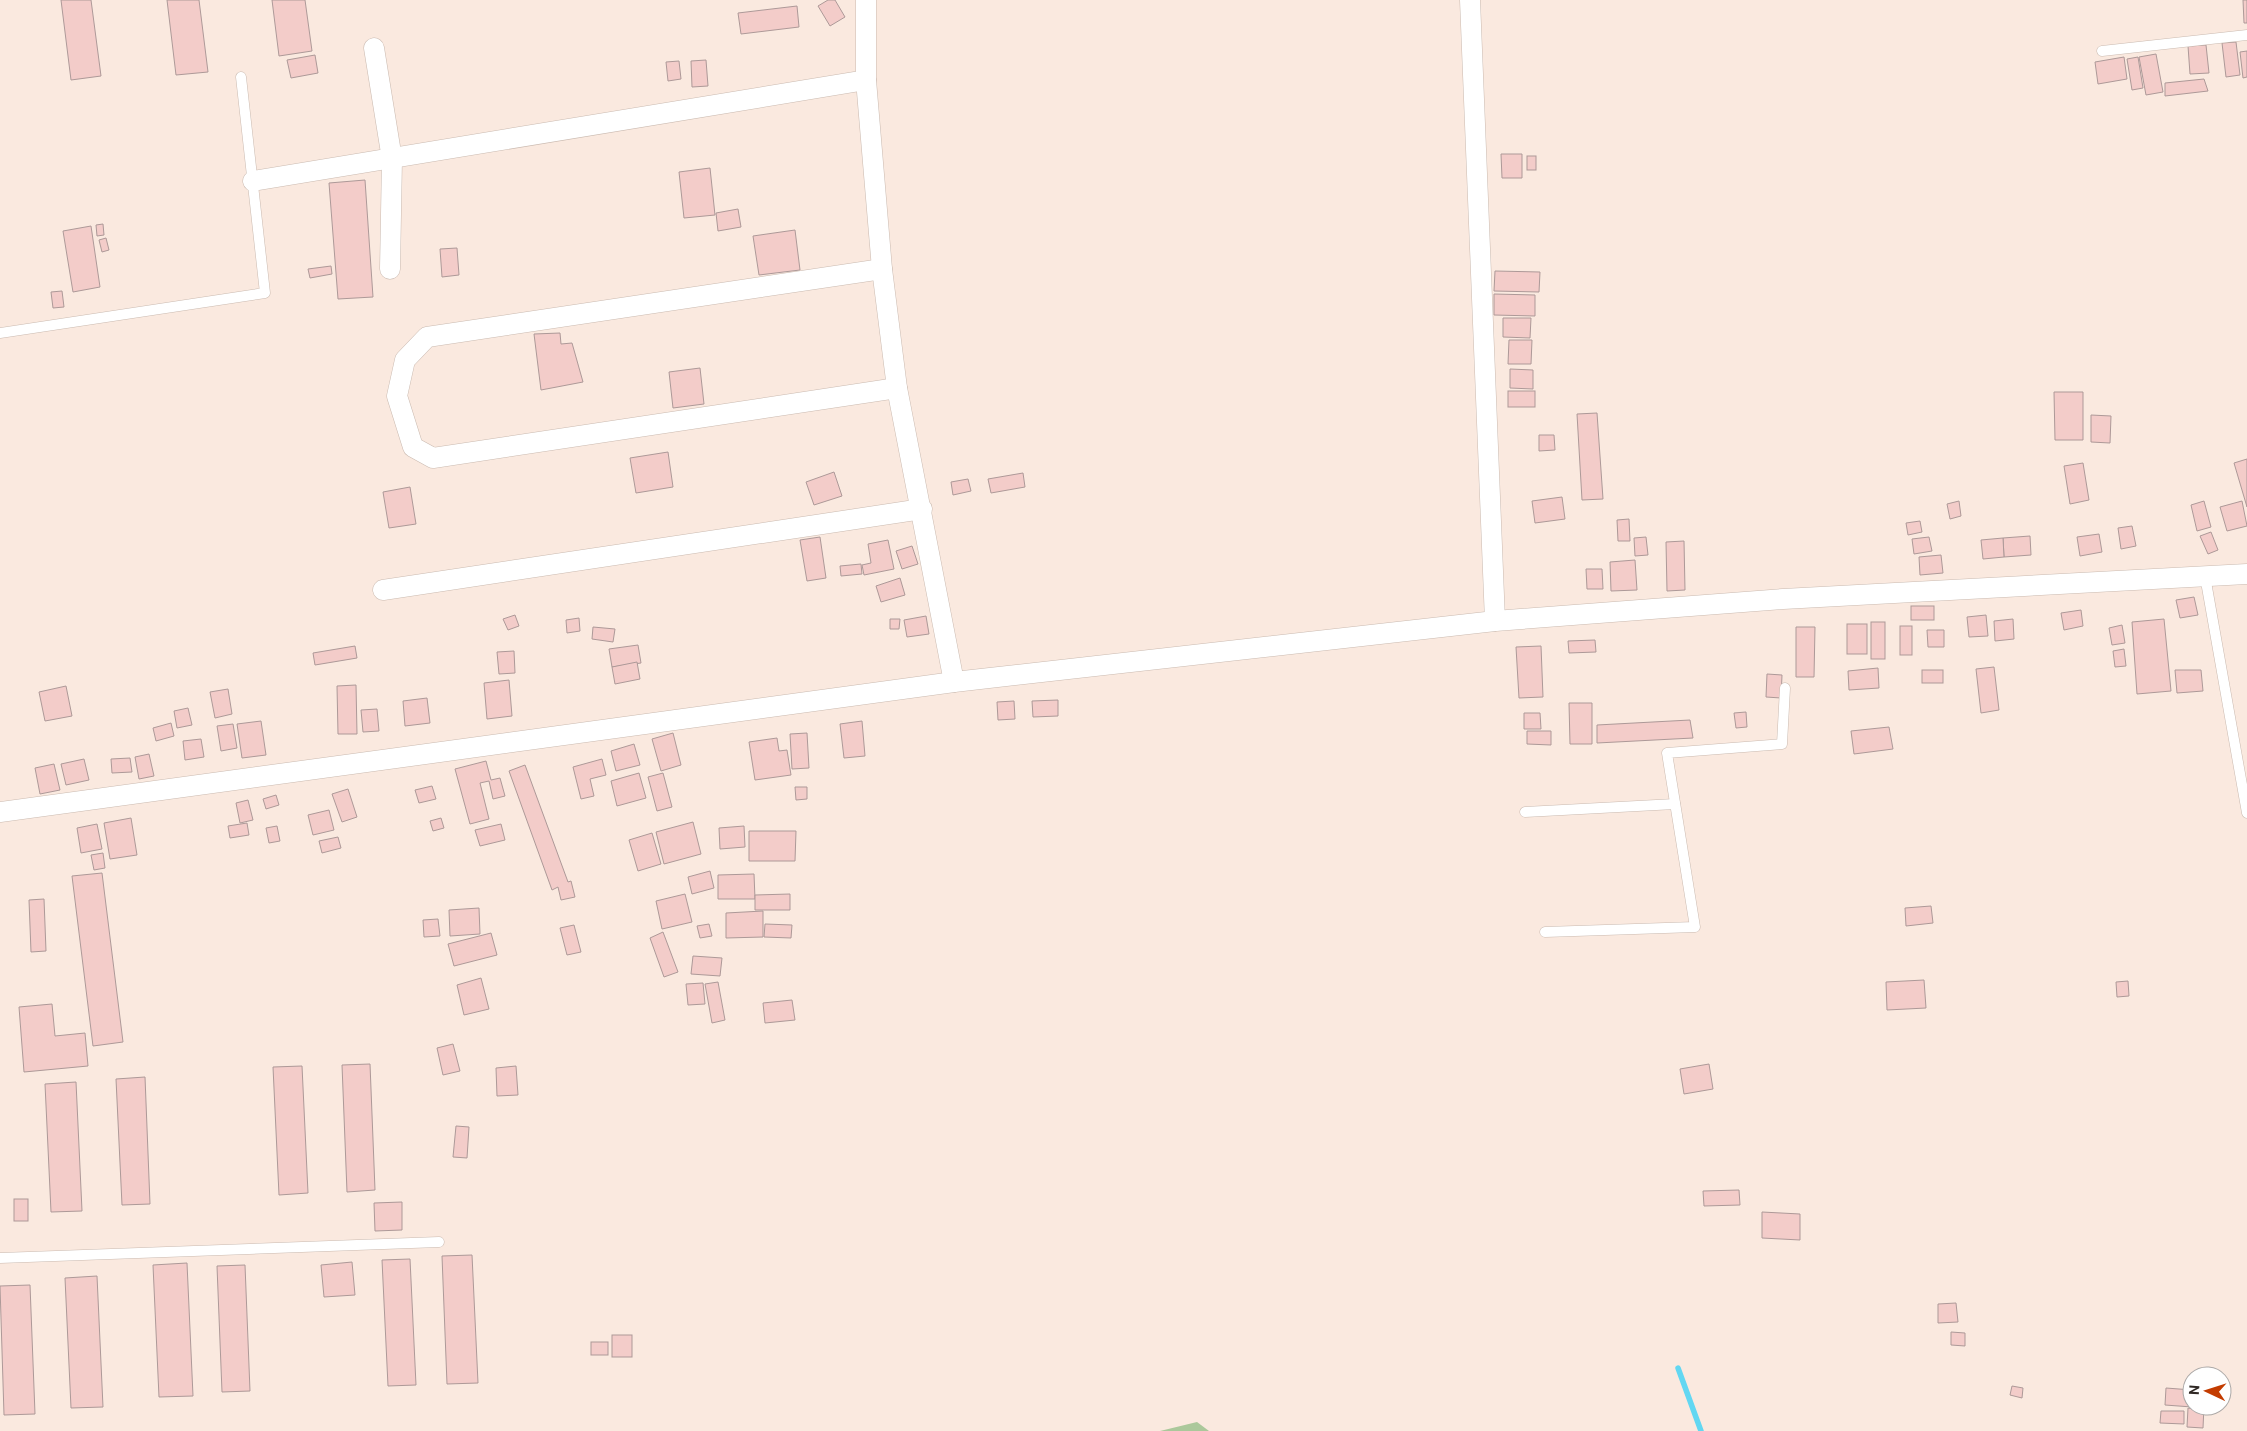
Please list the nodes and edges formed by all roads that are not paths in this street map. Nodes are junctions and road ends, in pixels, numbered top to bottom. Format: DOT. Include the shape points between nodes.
graph roads {
  1 [pos="866,0"];
  2 [pos="1470,0"];
  3 [pos="2247,35"];
  4 [pos="374,48"];
  5 [pos="2102,51"];
  6 [pos="241,76"];
  7 [pos="866,80"];
  8 [pos="392,159"];
  9 [pos="253,181"];
  10 [pos="390,269"];
  11 [pos="882,269"];
  12 [pos="0,333"];
  13 [pos="897,388"];
  14 [pos="922,509"];
  15 [pos="2247,574"];
  16 [pos="2205,576"];
  17 [pos="382,590"];
  18 [pos="1495,621"];
  19 [pos="954,682"];
  20 [pos="1785,688"];
  21 [pos="1675,804"];
  22 [pos="0,812"];
  23 [pos="1524,812"];
  24 [pos="2247,813"];
  25 [pos="1544,932"];
  26 [pos="439,1242"];
  27 [pos="0,1258"];
  1 -- 7 [label="street"];
  2 -- 18 [label="street"];
  3 -- 5 [label="lane"];
  4 -- 8 [label="street"];
  6 -- 9 [label="lane"];
  7 -- 8 [label="street"];
  7 -- 11 [label="street"];
  8 -- 9 [label="street"];
  8 -- 10 [label="street"];
  9 -- 12 [label="lane" via="265,292"];
  11 -- 13 [label="street"];
  11 -- 13 [label="street" via="427,337 405,360 397,396 413,447 432,458"];
  13 -- 14 [label="street"];
  14 -- 17 [label="street"];
  14 -- 19 [label="street"];
  15 -- 16 [label="street"];
  16 -- 18 [label="street" via="1783,599"];
  16 -- 24 [label="lane"];
  18 -- 19 [label="street"];
  19 -- 22 [label="street"];
  20 -- 21 [label="lane" via="1782,744 1667,753"];
  21 -- 23 [label="lane"];
  21 -- 25 [label="lane" via="1695,927"];
  26 -- 27 [label="lane"];
}
